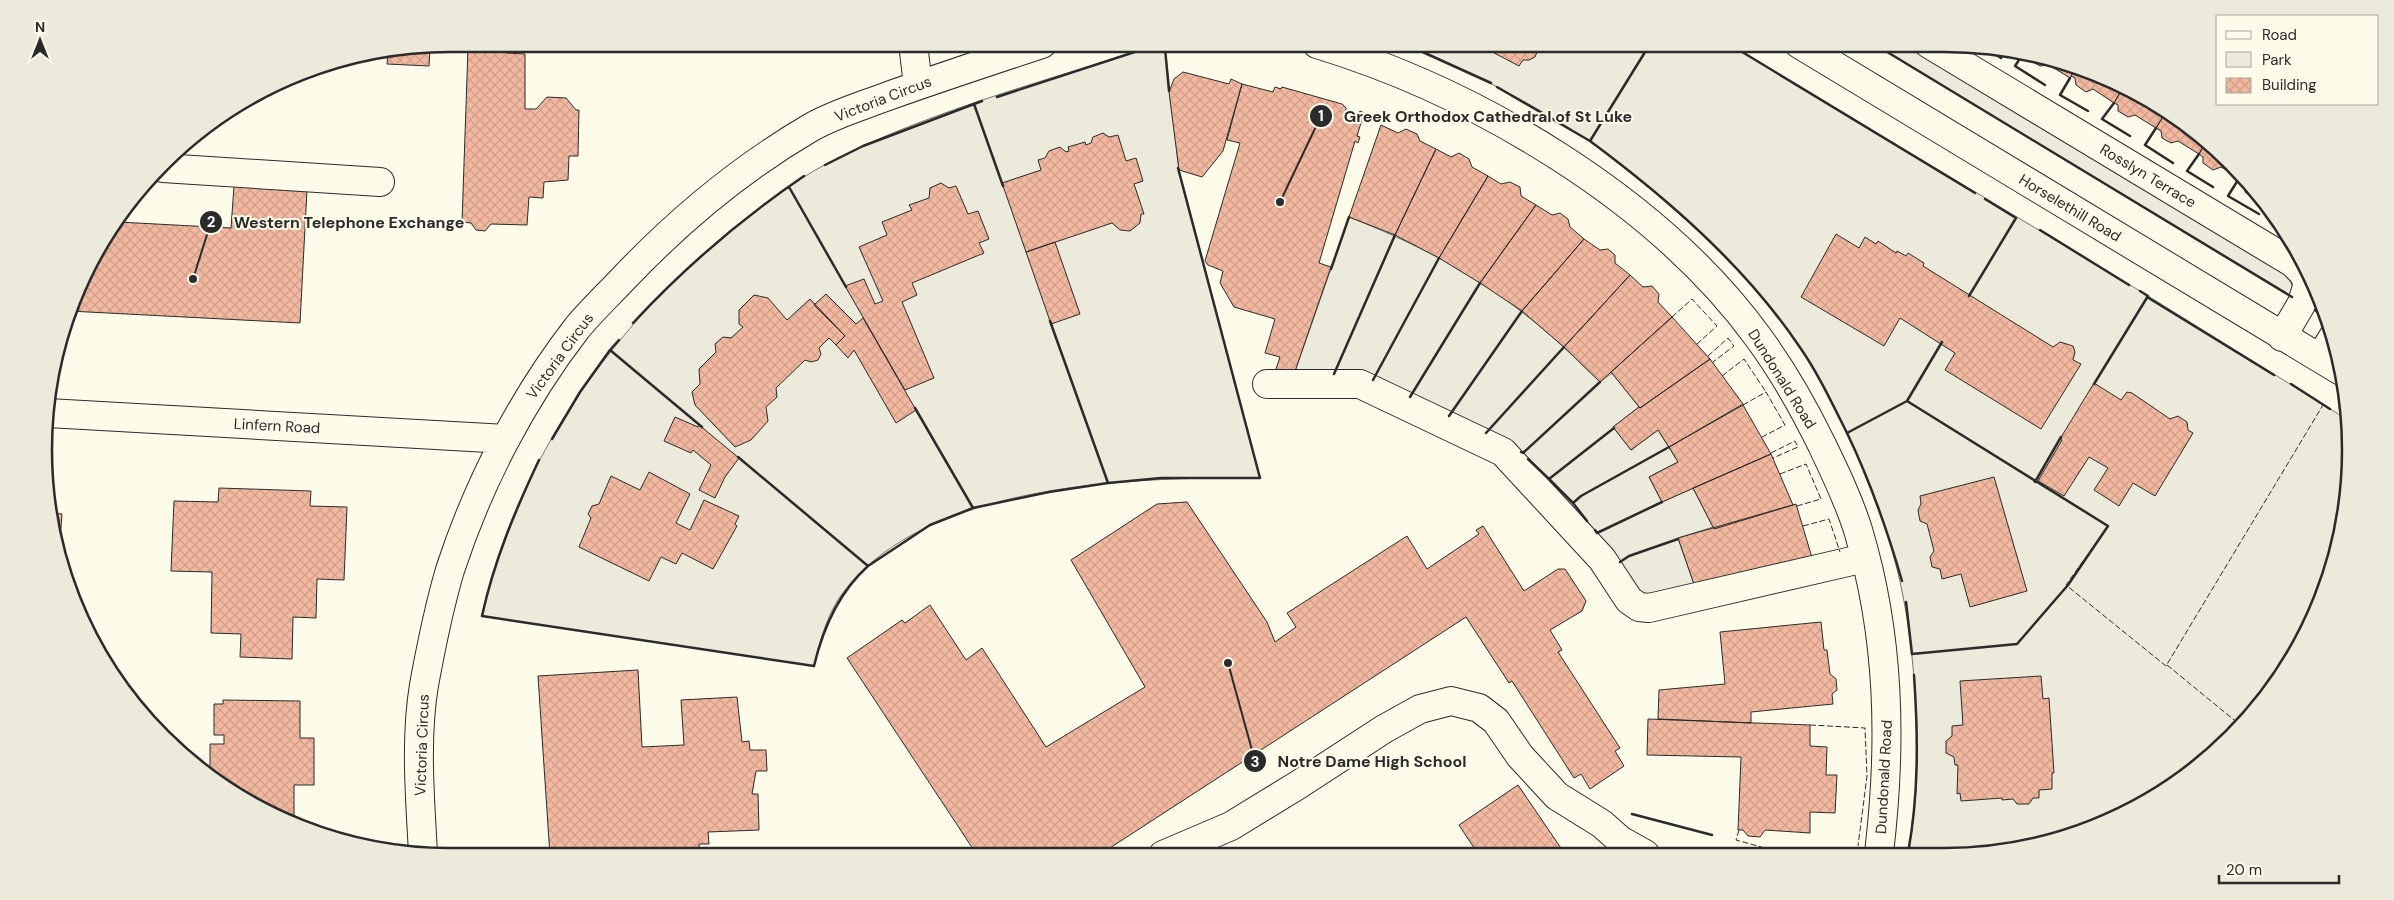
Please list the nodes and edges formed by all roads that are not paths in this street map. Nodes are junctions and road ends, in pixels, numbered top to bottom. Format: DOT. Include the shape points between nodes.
graph roads {
  1 [pos="914,52"];
  2 [pos="1018,52"];
  3 [pos="1339,52"];
  4 [pos="1812,52"];
  5 [pos="1942,52"];
  6 [pos="918,85"];
  7 [pos="170,168"];
  8 [pos="380,182"];
  9 [pos="2297,267"];
  10 [pos="2307,288"];
  11 [pos="2282,337"];
  12 [pos="2331,356"];
  13 [pos="1267,384"];
  14 [pos="54,413"];
  15 [pos="506,439"];
  16 [pos="1865,558"];
  17 [pos="423,847"];
  18 [pos="1179,848"];
  19 [pos="1634,848"];
  20 [pos="1879,848"];
  1 -- 6 [label="street"];
  2 -- 6 [label="street, Victoria Circus"];
  3 -- 16 [label="street, Dundonald Road" via="1410,78 1515,130 1617,198 1688,259 1758,337 1810,420 1858,528"];
  4 -- 11 [label="street, Horselethill Road"];
  5 -- 9 [label="street, Rosslyn Terrace"];
  6 -- 15 [label="street, Victoria Circus" via="813,127 726,184 695,210 652,248 578,328 524,406"];
  7 -- 8 [label="street"];
  10 -- 11 [label="street, Rosslyn Terrace" via="2302,303"];
  11 -- 12 [label="street, Horselethill Road"];
  13 -- 16 [label="street" via="1360,384 1503,452 1578,531 1602,559 1626,596 1639,607 1649,608"];
  14 -- 15 [label="street, Linfern Road"];
  15 -- 17 [label="street, Victoria Circus" via="450,571 424,687 420,754"];
  16 -- 20 [label="street, Dundonald Road" via="1879,624 1886,692 1887,767"];
  18 -- 19 [label="street" via="1231,826 1420,709 1451,701 1479,708 1496,720 1520,756 1557,796"];
}
